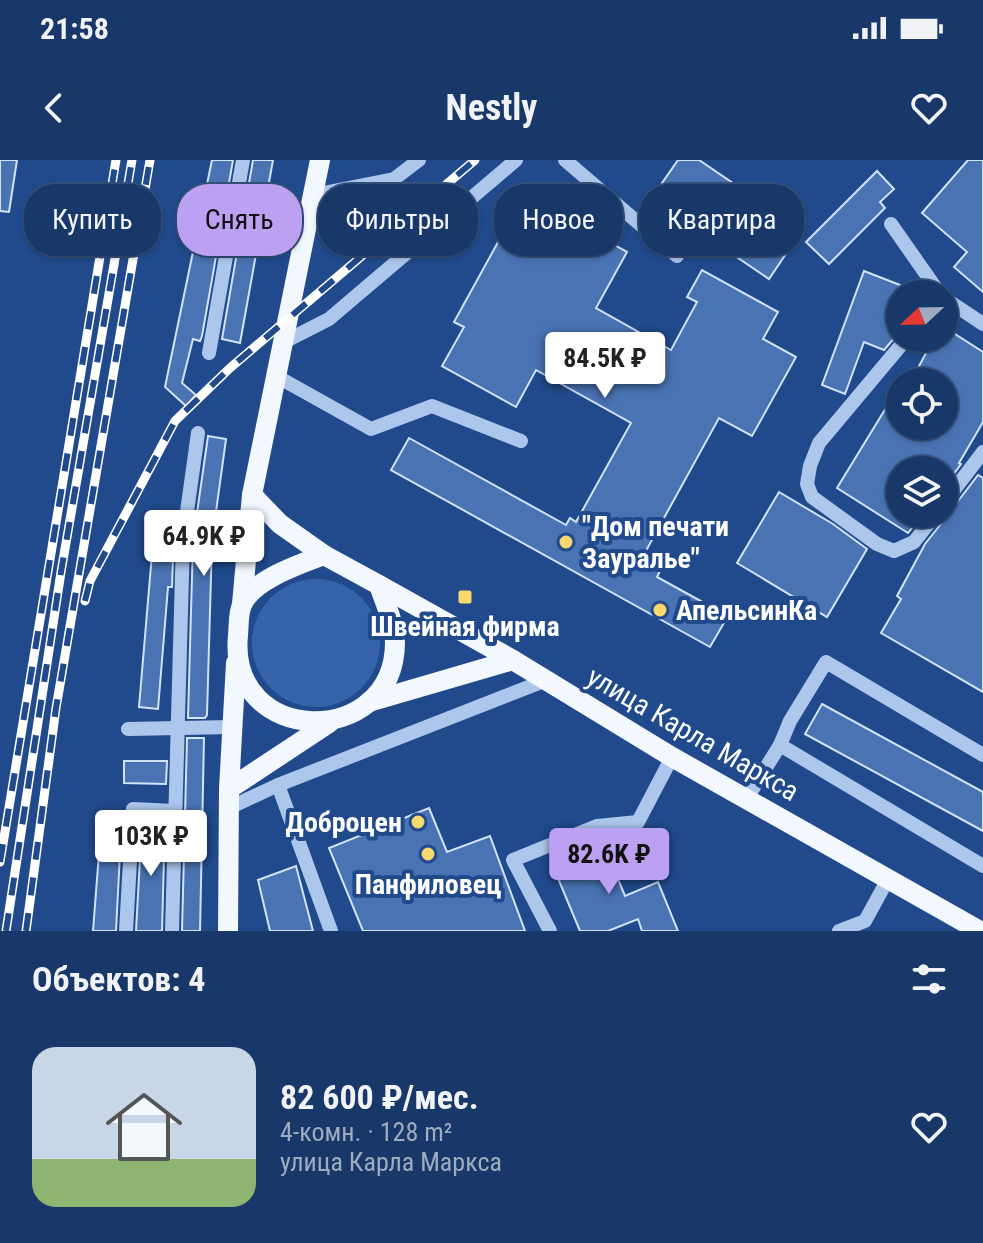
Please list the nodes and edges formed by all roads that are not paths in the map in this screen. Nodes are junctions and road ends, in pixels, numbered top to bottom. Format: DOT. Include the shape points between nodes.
graph roads {
  1 [pos="243,160"];
  2 [pos="320,160"];
  3 [pos="419,160"];
  4 [pos="516,160"];
  5 [pos="565,160"];
  6 [pos="313,195"];
  7 [pos="639,223"];
  8 [pos="891,224"];
  9 [pos="930,280"];
  10 [pos="958,307"];
  11 [pos="983,324"];
  12 [pos="282,343"];
  13 [pos="895,352"];
  14 [pos="209,353"];
  15 [pos="276,376"];
  16 [pos="198,433"];
  17 [pos="521,441"];
  18 [pos="983,452"];
  19 [pos="958,485"];
  20 [pos="252,495"];
  21 [pos="925,528"];
  22 [pos="324,555"];
  23 [pos="379,585"];
  24 [pos="242,604"];
  25 [pos="236,655"];
  26 [pos="513,660"];
  27 [pos="544,681"];
  28 [pos="369,702"];
  29 [pos="332,722"];
  30 [pos="176,727"];
  31 [pos="232,727"];
  32 [pos="128,729"];
  33 [pos="780,745"];
  34 [pos="983,755"];
  35 [pos="672,757"];
  36 [pos="278,785"];
  37 [pos="229,798"];
  38 [pos="747,798"];
  39 [pos="174,811"];
  40 [pos="983,866"];
  41 [pos="888,879"];
  42 [pos="126,931"];
  43 [pos="172,931"];
  44 [pos="228,931"];
  45 [pos="331,931"];
  46 [pos="550,931"];
  47 [pos="839,931"];
  48 [pos="980,931"];
  1 -- 14 [label="lane"];
  2 -- 6 [label="main road"];
  3 -- 6 [label="lane" via="394,179"];
  4 -- 12 [label="lane" via="329,319"];
  5 -- 7 [label="lane"];
  6 -- 12 [label="main road"];
  8 -- 9 [label="lane"];
  10 -- 11 [label="lane"];
  12 -- 15 [label="main road"];
  13 -- 21 [label="lane" via="819,443 807,484 812,497 894,551 914,542"];
  15 -- 17 [label="lane" via="371,429 432,406"];
  15 -- 20 [label="main road"];
  16 -- 30 [label="lane" via="183,540"];
  18 -- 19 [label="lane"];
  20 -- 22 [label="main road" via="280,524"];
  20 -- 24 [label="main road"];
  22 -- 23 [label="main road"];
  22 -- 24 [label="main road" via="279,572"];
  23 -- 26 [label="main road, улица Карла Маркса"];
  23 -- 28 [label="main road" via="395,643 383,686"];
  24 -- 25 [label="main road"];
  25 -- 29 [label="main road" via="246,683 274,712 291,720"];
  25 -- 31 [label="main road"];
  26 -- 27 [label="main road, улица Карла Маркса"];
  26 -- 28 [label="main road"];
  27 -- 35 [label="main road, улица Карла Маркса"];
  27 -- 36 [label="lane"];
  28 -- 29 [label="main road"];
  29 -- 37 [label="main road"];
  30 -- 31 [label="lane"];
  30 -- 32 [label="lane"];
  30 -- 39 [label="lane"];
  31 -- 37 [label="main road"];
  33 -- 34 [label="lane" via="826,662"];
  33 -- 38 [label="lane"];
  33 -- 40 [label="lane"];
  35 -- 38 [label="main road, улица Карла Маркса"];
  35 -- 46 [label="lane" via="638,822 597,826 513,860"];
  36 -- 37 [label="lane"];
  36 -- 45 [label="lane"];
  37 -- 44 [label="main road"];
  38 -- 41 [label="main road, улица Карла Маркса"];
  39 -- 42 [label="lane" via="133,809"];
  39 -- 43 [label="lane"];
  41 -- 47 [label="lane" via="865,921"];
  41 -- 48 [label="main road, улица Карла Маркса"];
}
